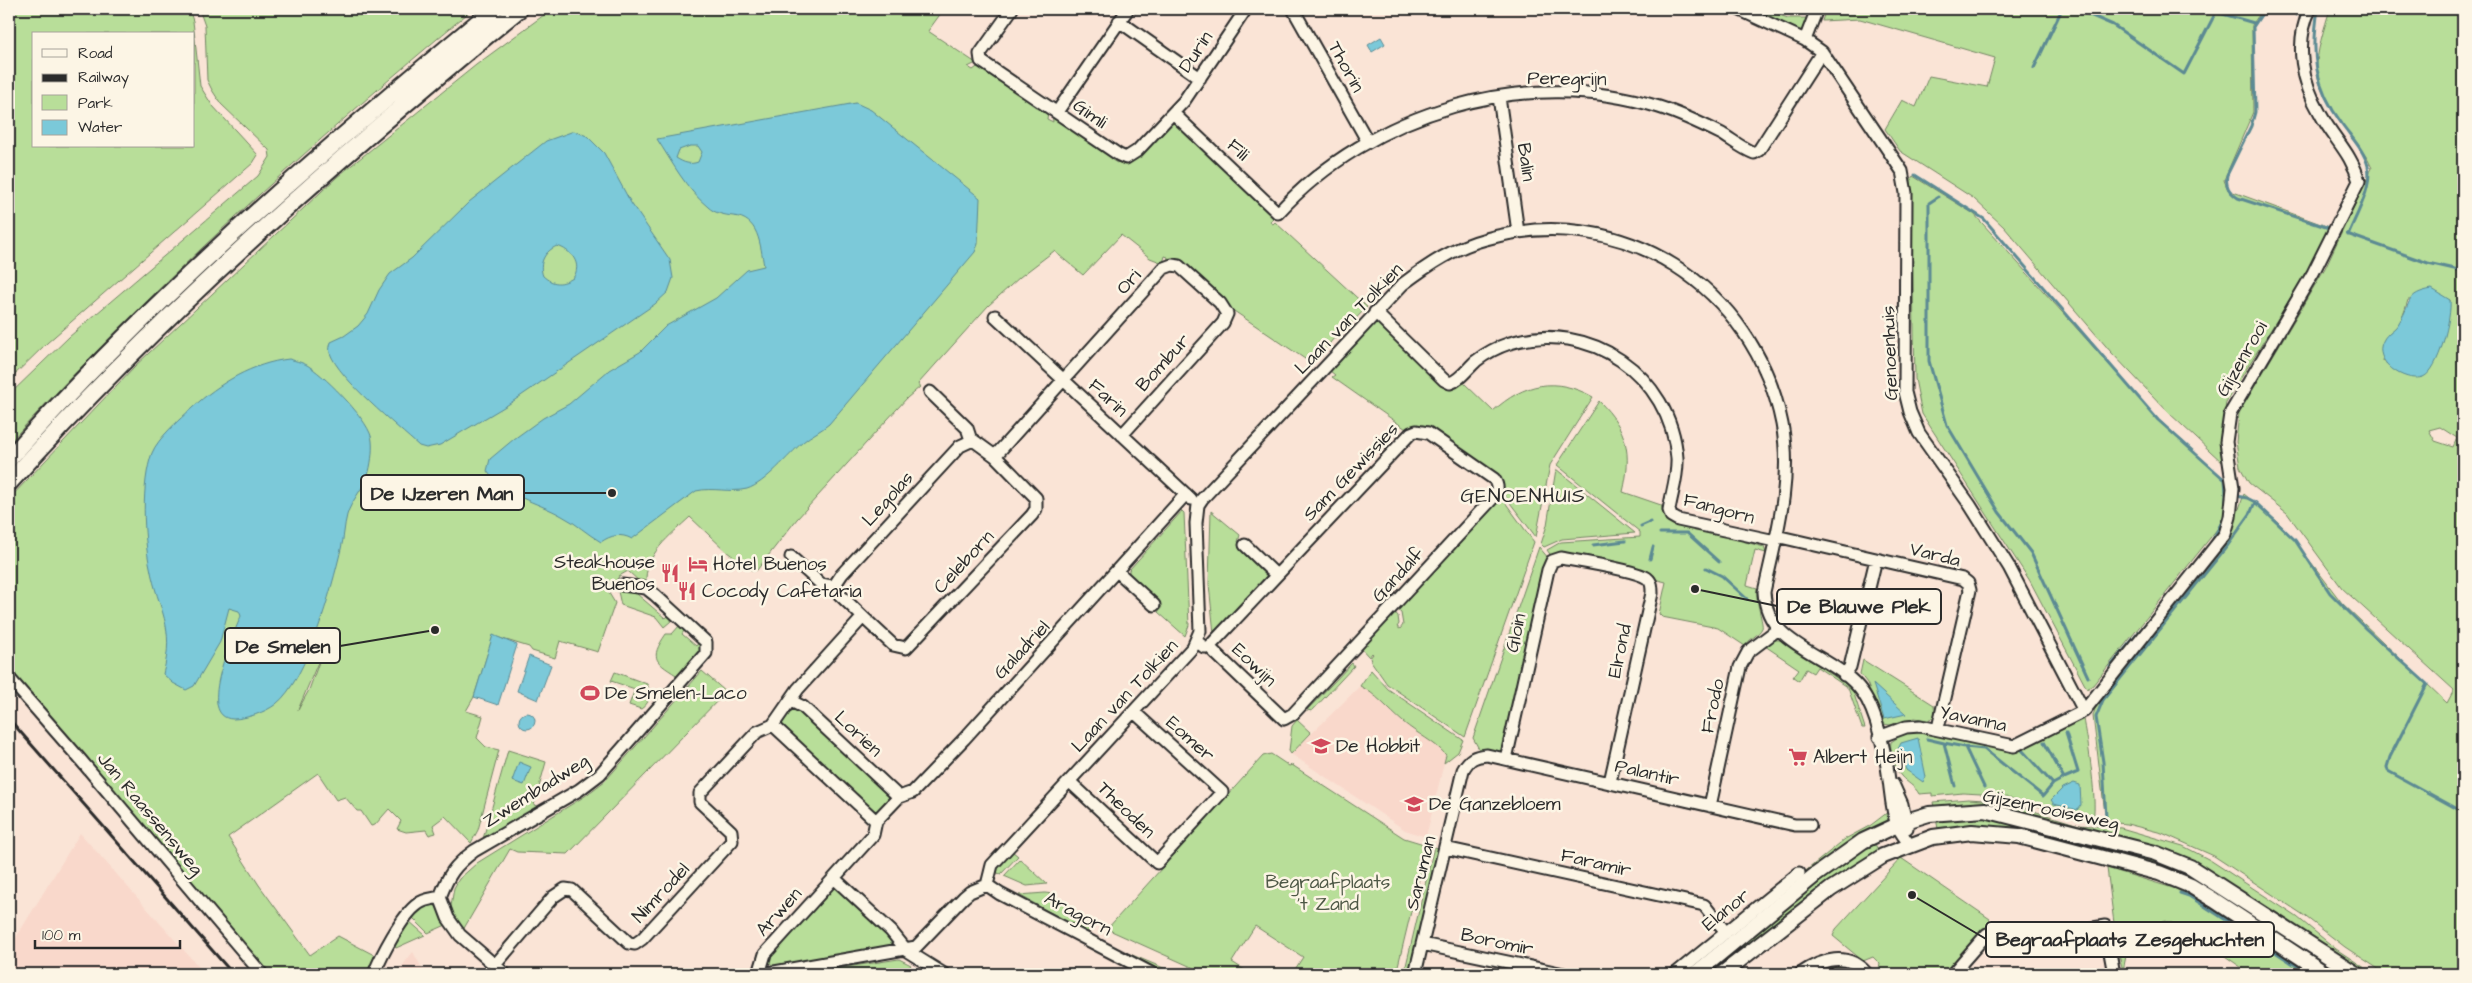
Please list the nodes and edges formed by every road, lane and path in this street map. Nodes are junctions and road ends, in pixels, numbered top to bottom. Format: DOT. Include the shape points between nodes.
graph roads {
  1 [pos="494,9"];
  2 [pos="520,9"];
  3 [pos="1012,9"];
  4 [pos="1128,9"];
  5 [pos="1246,9"];
  6 [pos="1293,9"];
  7 [pos="1738,9"];
  8 [pos="1817,9"];
  9 [pos="2310,9"];
  10 [pos="1119,22"];
  11 [pos="1805,40"];
  12 [pos="1822,52"];
  13 [pos="1200,78"];
  14 [pos="1499,97"];
  15 [pos="1057,112"];
  16 [pos="1173,113"];
  17 [pos="1368,142"];
  18 [pos="1278,213"];
  19 [pos="1518,232"];
  20 [pos="1375,312"];
  21 [pos="1227,314"];
  22 [pos="994,316"];
  23 [pos="1064,380"];
  24 [pos="930,392"];
  25 [pos="1122,435"];
  26 [pos="971,440"];
  27 [pos="994,456"];
  28 [pos="1460,456"];
  29 [pos="9,459"];
  30 [pos="9,483"];
  31 [pos="1186,494"];
  32 [pos="1198,505"];
  33 [pos="1775,539"];
  34 [pos="1246,545"];
  35 [pos="791,557"];
  36 [pos="1876,559"];
  37 [pos="1598,566"];
  38 [pos="1117,571"];
  39 [pos="1276,575"];
  40 [pos="622,586"];
  41 [pos="836,587"];
  42 [pos="1154,605"];
  43 [pos="862,617"];
  44 [pos="1777,630"];
  45 [pos="1196,641"];
  46 [pos="1209,647"];
  47 [pos="1844,675"];
  48 [pos="9,678"];
  49 [pos="791,701"];
  50 [pos="2084,711"];
  51 [pos="1134,712"];
  52 [pos="1284,719"];
  53 [pos="773,725"];
  54 [pos="1938,728"];
  55 [pos="1879,737"];
  56 [pos="1476,756"];
  57 [pos="1506,759"];
  58 [pos="1070,782"];
  59 [pos="1610,782"];
  60 [pos="899,798"];
  61 [pos="1710,806"];
  62 [pos="876,821"];
  63 [pos="1902,823"];
  64 [pos="1810,825"];
  65 [pos="1909,844"];
  66 [pos="1445,848"];
  67 [pos="1157,864"];
  68 [pos="1799,873"];
  69 [pos="834,878"];
  70 [pos="987,885"];
  71 [pos="440,897"];
  72 [pos="1726,933"];
  73 [pos="1422,944"];
  74 [pos="908,951"];
  75 [pos="495,965"];
  76 [pos="1805,973"];
  77 [pos="262,974"];
  78 [pos="374,974"];
  79 [pos="505,974"];
  80 [pos="759,974"];
  81 [pos="764,974"];
  82 [pos="944,974"];
  83 [pos="1153,974"];
  84 [pos="1415,974"];
  85 [pos="1564,974"];
  86 [pos="1675,974"];
  87 [pos="1695,974"];
  88 [pos="1722,974"];
  89 [pos="1867,974"];
  90 [pos="1952,974"];
  91 [pos="2114,974"];
  92 [pos="2326,974"];
  93 [pos="2356,974"];
  1 -- 29 [label="highway" via="391,93 272,198 107,355"];
  2 -- 30 [label="highway" via="285,208 137,348"];
  3 -- 15 [label="street, Gimli" via="980,54 981,61"];
  4 -- 10 [label="street"];
  5 -- 13 [label="street, Durin"];
  6 -- 17 [label="street, Thorin"];
  7 -- 11 [label="street, Genoenhuis"];
  8 -- 11 [label="street"];
  9 -- 50 [label="street, Gijzenrooi" via="2302,33 2302,62 2307,84 2321,115 2355,164 2359,180 2313,273 2230,414 2226,442 2233,488 2225,534"];
  10 -- 13 [label="street"];
  10 -- 15 [label="street"];
  11 -- 12 [label="street, Genoenhuis"];
  12 -- 14 [label="street, Peregrijn" via="1754,153 1686,117 1637,102 1572,93"];
  12 -- 50 [label="street, Genoenhuis" via="1902,171 1906,193 1905,392 1910,412 1919,433 2009,567"];
  13 -- 16 [label="street, Durin"];
  14 -- 17 [label="street, Peregrijn" via="1445,108 1409,121"];
  14 -- 19 [label="street, Balin"];
  15 -- 16 [label="street, Gimli" via="1126,158 1137,151"];
  16 -- 18 [label="street, Fili"];
  17 -- 18 [label="street, Peregrijn" via="1319,175"];
  19 -- 20 [label="street, Laan van Tolkien" via="1475,242 1436,260 1403,284"];
  19 -- 33 [label="street, Laan van Tolkien" via="1592,232 1642,247 1684,271 1741,326 1765,371 1782,425 1785,478"];
  20 -- 32 [label="street, Laan van Tolkien"];
  20 -- 33 [label="street, Fangorn" via="1444,380 1450,382 1494,350 1535,338 1571,339 1614,355 1649,385 1670,424 1677,469 1669,510 1671,516"];
  21 -- 23 [label="street, Ori" via="1184,269 1168,266"];
  21 -- 25 [label="street, Bombur" via="1223,323"];
  22 -- 23 [label="street, Farin"];
  23 -- 25 [label="street, Farin"];
  23 -- 27 [label="street"];
  24 -- 26 [label="street" via="967,428"];
  25 -- 31 [label="street, Farin"];
  26 -- 27 [label="street"];
  26 -- 41 [label="street, Legolas" via="953,453 842,574"];
  27 -- 43 [label="street, Celeborn" via="1036,498 1032,515 909,646 897,647"];
  28 -- 39 [label="street, Sam Gewissies" via="1424,432 1411,433"];
  28 -- 52 [label="street, Gandalf" via="1494,478 1498,491 1293,714"];
  31 -- 32 [label="street, Farin"];
  31 -- 38 [label="street, Galadriel"];
  32 -- 45 [label="street, Laan van Tolkien" via="1200,631"];
  33 -- 36 [label="street, Varda"];
  33 -- 44 [label="street, Laan van Tolkien" via="1764,592 1766,607"];
  34 -- 39 [label="street"];
  35 -- 41 [label="street" via="821,584"];
  36 -- 47 [label="street" via="1850,667"];
  36 -- 54 [label="street, Varda" via="1963,579 1968,584 1970,590"];
  37 -- 57 [label="street, Gloin" via="1561,558 1554,559 1550,566"];
  37 -- 59 [label="street, Elrond" via="1642,576 1648,579 1652,588"];
  38 -- 42 [label="street"];
  38 -- 60 [label="street, Galadriel" via="913,792"];
  39 -- 46 [label="street, Sam Gewissies"];
  40 -- 71 [label="street, Zwembadweg" via="646,588 656,595 706,642 706,653 600,774 458,863"];
  41 -- 43 [label="street"];
  43 -- 49 [label="street" via="801,685"];
  44 -- 47 [label="street"];
  44 -- 61 [label="street, Frodo" via="1748,652 1740,667"];
  45 -- 46 [label="street, Eowijn"];
  45 -- 51 [label="street, Laan van Tolkien"];
  46 -- 52 [label="street, Eowijn"];
  47 -- 55 [label="street" via="1870,706"];
  48 -- 77 [label="street, Jan Raassensweg"];
  49 -- 53 [label="street"];
  49 -- 60 [label="street, Lorien" via="803,707"];
  50 -- 54 [label="street, Yavanna" via="2014,746"];
  51 -- 58 [label="street, Laan van Tolkien"];
  51 -- 67 [label="street, Eomer" via="1222,792"];
  53 -- 62 [label="street"];
  53 -- 75 [label="street, Nimrodel" via="757,732 700,793 700,802 730,831 732,841 642,939 635,944 628,943 572,890 565,889 553,897"];
  54 -- 55 [label="street, Yavanna" via="1906,727"];
  55 -- 63 [label="street"];
  56 -- 57 [label="street, Palantir"];
  56 -- 66 [label="street, Saruman" via="1463,770"];
  57 -- 59 [label="street, Palantir"];
  58 -- 67 [label="street, Theoden"];
  58 -- 70 [label="street, Laan van Tolkien" via="992,865"];
  59 -- 61 [label="street, Palantir"];
  60 -- 62 [label="street, Galadriel"];
  61 -- 64 [label="street, Palantir" via="1795,826"];
  62 -- 69 [label="street, Arwen" via="873,835"];
  63 -- 65 [label="street"];
  63 -- 87 [label="main road, Gijzenrooiseweg" via="1863,841 1814,876"];
  63 -- 93 [label="main road, Gijzenrooiseweg" via="1929,814 1985,810 2155,853 2190,867"];
  65 -- 88 [label="main road, Gijzenrooiseweg" via="1883,856 1831,889"];
  65 -- 92 [label="main road, Gijzenrooiseweg" via="1938,836 1997,832 2159,873 2191,886"];
  66 -- 72 [label="street, Faramir" via="1704,905"];
  66 -- 73 [label="street, Saruman"];
  68 -- 72 [label="street, Elanor"];
  69 -- 74 [label="street"];
  69 -- 80 [label="street, Arwen" via="764,954"];
  70 -- 74 [label="street" via="970,892 916,947"];
  70 -- 83 [label="street, Aragorn"];
  71 -- 75 [label="street" via="448,918 460,935"];
  71 -- 78 [label="street" via="416,905 386,948"];
  72 -- 86 [label="street, Elanor"];
  73 -- 84 [label="street, Saruman"];
  73 -- 85 [label="street, Boromir"];
  74 -- 81 [label="street"];
  74 -- 82 [label="street"];
  75 -- 79 [label="street"];
  76 -- 89 [label="street" via="1834,958 1852,961"];
  90 -- 91 [label="street" via="1987,934 1996,932 2010,942 2106,926"];
}
